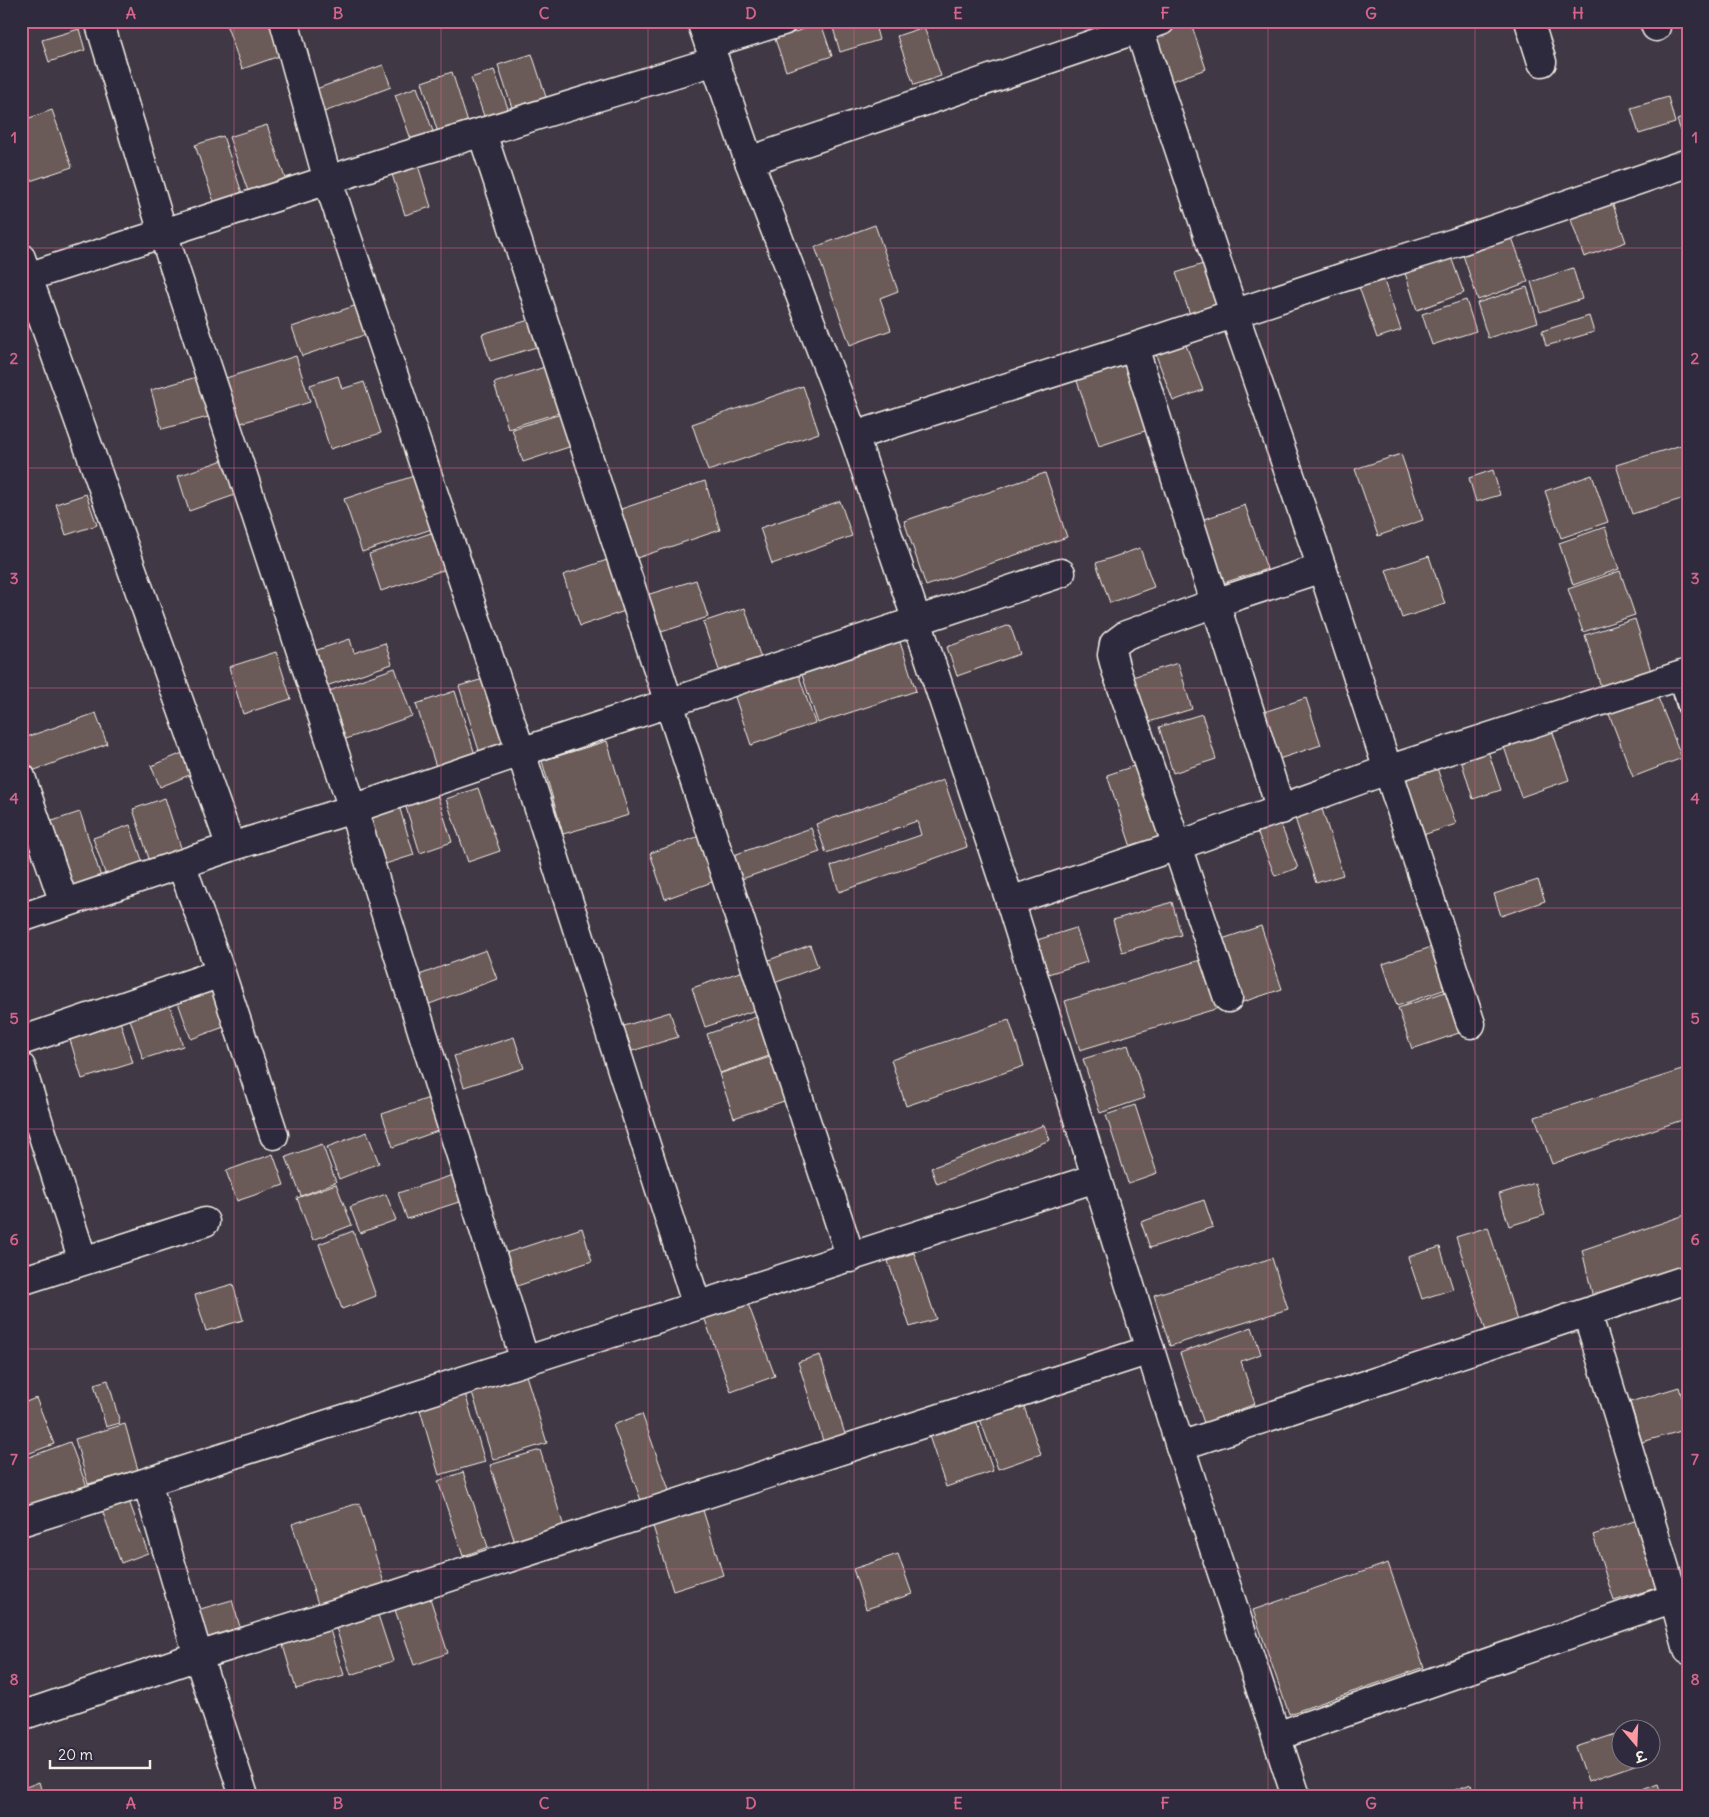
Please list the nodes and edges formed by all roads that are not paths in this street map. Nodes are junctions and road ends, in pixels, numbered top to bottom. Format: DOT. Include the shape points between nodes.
graph roads {
  1 [pos="99,21"];
  2 [pos="284,21"];
  3 [pos="783,21"];
  4 [pos="1529,21"];
  5 [pos="1150,25"];
  6 [pos="708,42"];
  7 [pos="1542,62"];
  8 [pos="482,133"];
  9 [pos="749,161"];
  10 [pos="1688,163"];
  11 [pos="328,181"];
  12 [pos="163,233"];
  13 [pos="24,272"];
  14 [pos="1234,313"];
  15 [pos="1134,348"];
  16 [pos="854,436"];
  17 [pos="1322,568"];
  18 [pos="1061,573"];
  19 [pos="1215,603"];
  20 [pos="917,621"];
  21 [pos="1683,675"];
  22 [pos="668,704"];
  23 [pos="1688,706"];
  24 [pos="521,752"];
  25 [pos="1387,770"];
  26 [pos="21,777"];
  27 [pos="353,809"];
  28 [pos="1281,810"];
  29 [pos="1177,846"];
  30 [pos="231,847"];
  31 [pos="181,864"];
  32 [pos="1010,901"];
  33 [pos="64,903"];
  34 [pos="21,918"];
  35 [pos="222,973"];
  36 [pos="1228,998"];
  37 [pos="1471,1024"];
  38 [pos="21,1042"];
  39 [pos="21,1067"];
  40 [pos="274,1135"];
  41 [pos="1096,1178"];
  42 [pos="205,1222"];
  43 [pos="850,1258"];
  44 [pos="83,1261"];
  45 [pos="1688,1279"];
  46 [pos="21,1281"];
  47 [pos="698,1306"];
  48 [pos="1587,1313"];
  49 [pos="1150,1350"];
  50 [pos="525,1361"];
  51 [pos="1180,1446"];
  52 [pos="147,1482"];
  53 [pos="21,1522"];
  54 [pos="1681,1596"];
  55 [pos="1688,1650"];
  56 [pos="198,1656"];
  57 [pos="21,1716"];
  58 [pos="1277,1736"];
  59 [pos="239,1794"];
  60 [pos="1296,1796"];
  1 -- 12 [label="street"];
  2 -- 11 [label="street"];
  3 -- 6 [label="street"];
  4 -- 7 [label="street"];
  5 -- 9 [label="street"];
  5 -- 14 [label="street"];
  6 -- 8 [label="street"];
  6 -- 9 [label="street"];
  8 -- 11 [label="street"];
  8 -- 22 [label="street"];
  9 -- 16 [label="street"];
  10 -- 14 [label="street" via="1454,243"];
  11 -- 12 [label="street"];
  11 -- 24 [label="street"];
  12 -- 13 [label="street"];
  12 -- 27 [label="street"];
  13 -- 30 [label="street"];
  14 -- 15 [label="street"];
  14 -- 17 [label="street"];
  15 -- 16 [label="street"];
  15 -- 19 [label="street"];
  16 -- 20 [label="street"];
  17 -- 19 [label="street"];
  17 -- 25 [label="street"];
  18 -- 20 [label="street"];
  19 -- 28 [label="street"];
  19 -- 29 [label="street" via="1126,635 1114,644 1112,655"];
  20 -- 22 [label="street"];
  20 -- 32 [label="street"];
  21 -- 23 [label="lane"];
  21 -- 25 [label="street"];
  22 -- 24 [label="street"];
  22 -- 43 [label="street"];
  24 -- 27 [label="street"];
  24 -- 47 [label="street"];
  25 -- 28 [label="street"];
  25 -- 37 [label="street"];
  26 -- 33 [label="street"];
  27 -- 30 [label="street"];
  27 -- 50 [label="street"];
  28 -- 29 [label="street"];
  29 -- 32 [label="street"];
  29 -- 36 [label="street"];
  30 -- 31 [label="street"];
  31 -- 33 [label="street"];
  31 -- 35 [label="street"];
  32 -- 41 [label="street"];
  33 -- 34 [label="street"];
  35 -- 38 [label="street"];
  35 -- 40 [label="street"];
  39 -- 44 [label="street"];
  41 -- 43 [label="street"];
  41 -- 49 [label="street"];
  42 -- 44 [label="street"];
  43 -- 47 [label="street"];
  44 -- 46 [label="street"];
  45 -- 48 [label="street"];
  47 -- 50 [label="street"];
  48 -- 51 [label="street"];
  48 -- 54 [label="street"];
  49 -- 51 [label="street"];
  49 -- 56 [label="street"];
  50 -- 52 [label="street"];
  51 -- 58 [label="street"];
  52 -- 53 [label="street"];
  52 -- 56 [label="street"];
  54 -- 55 [label="street"];
  54 -- 58 [label="street"];
  56 -- 57 [label="street"];
  56 -- 59 [label="street"];
  58 -- 60 [label="street"];
}
